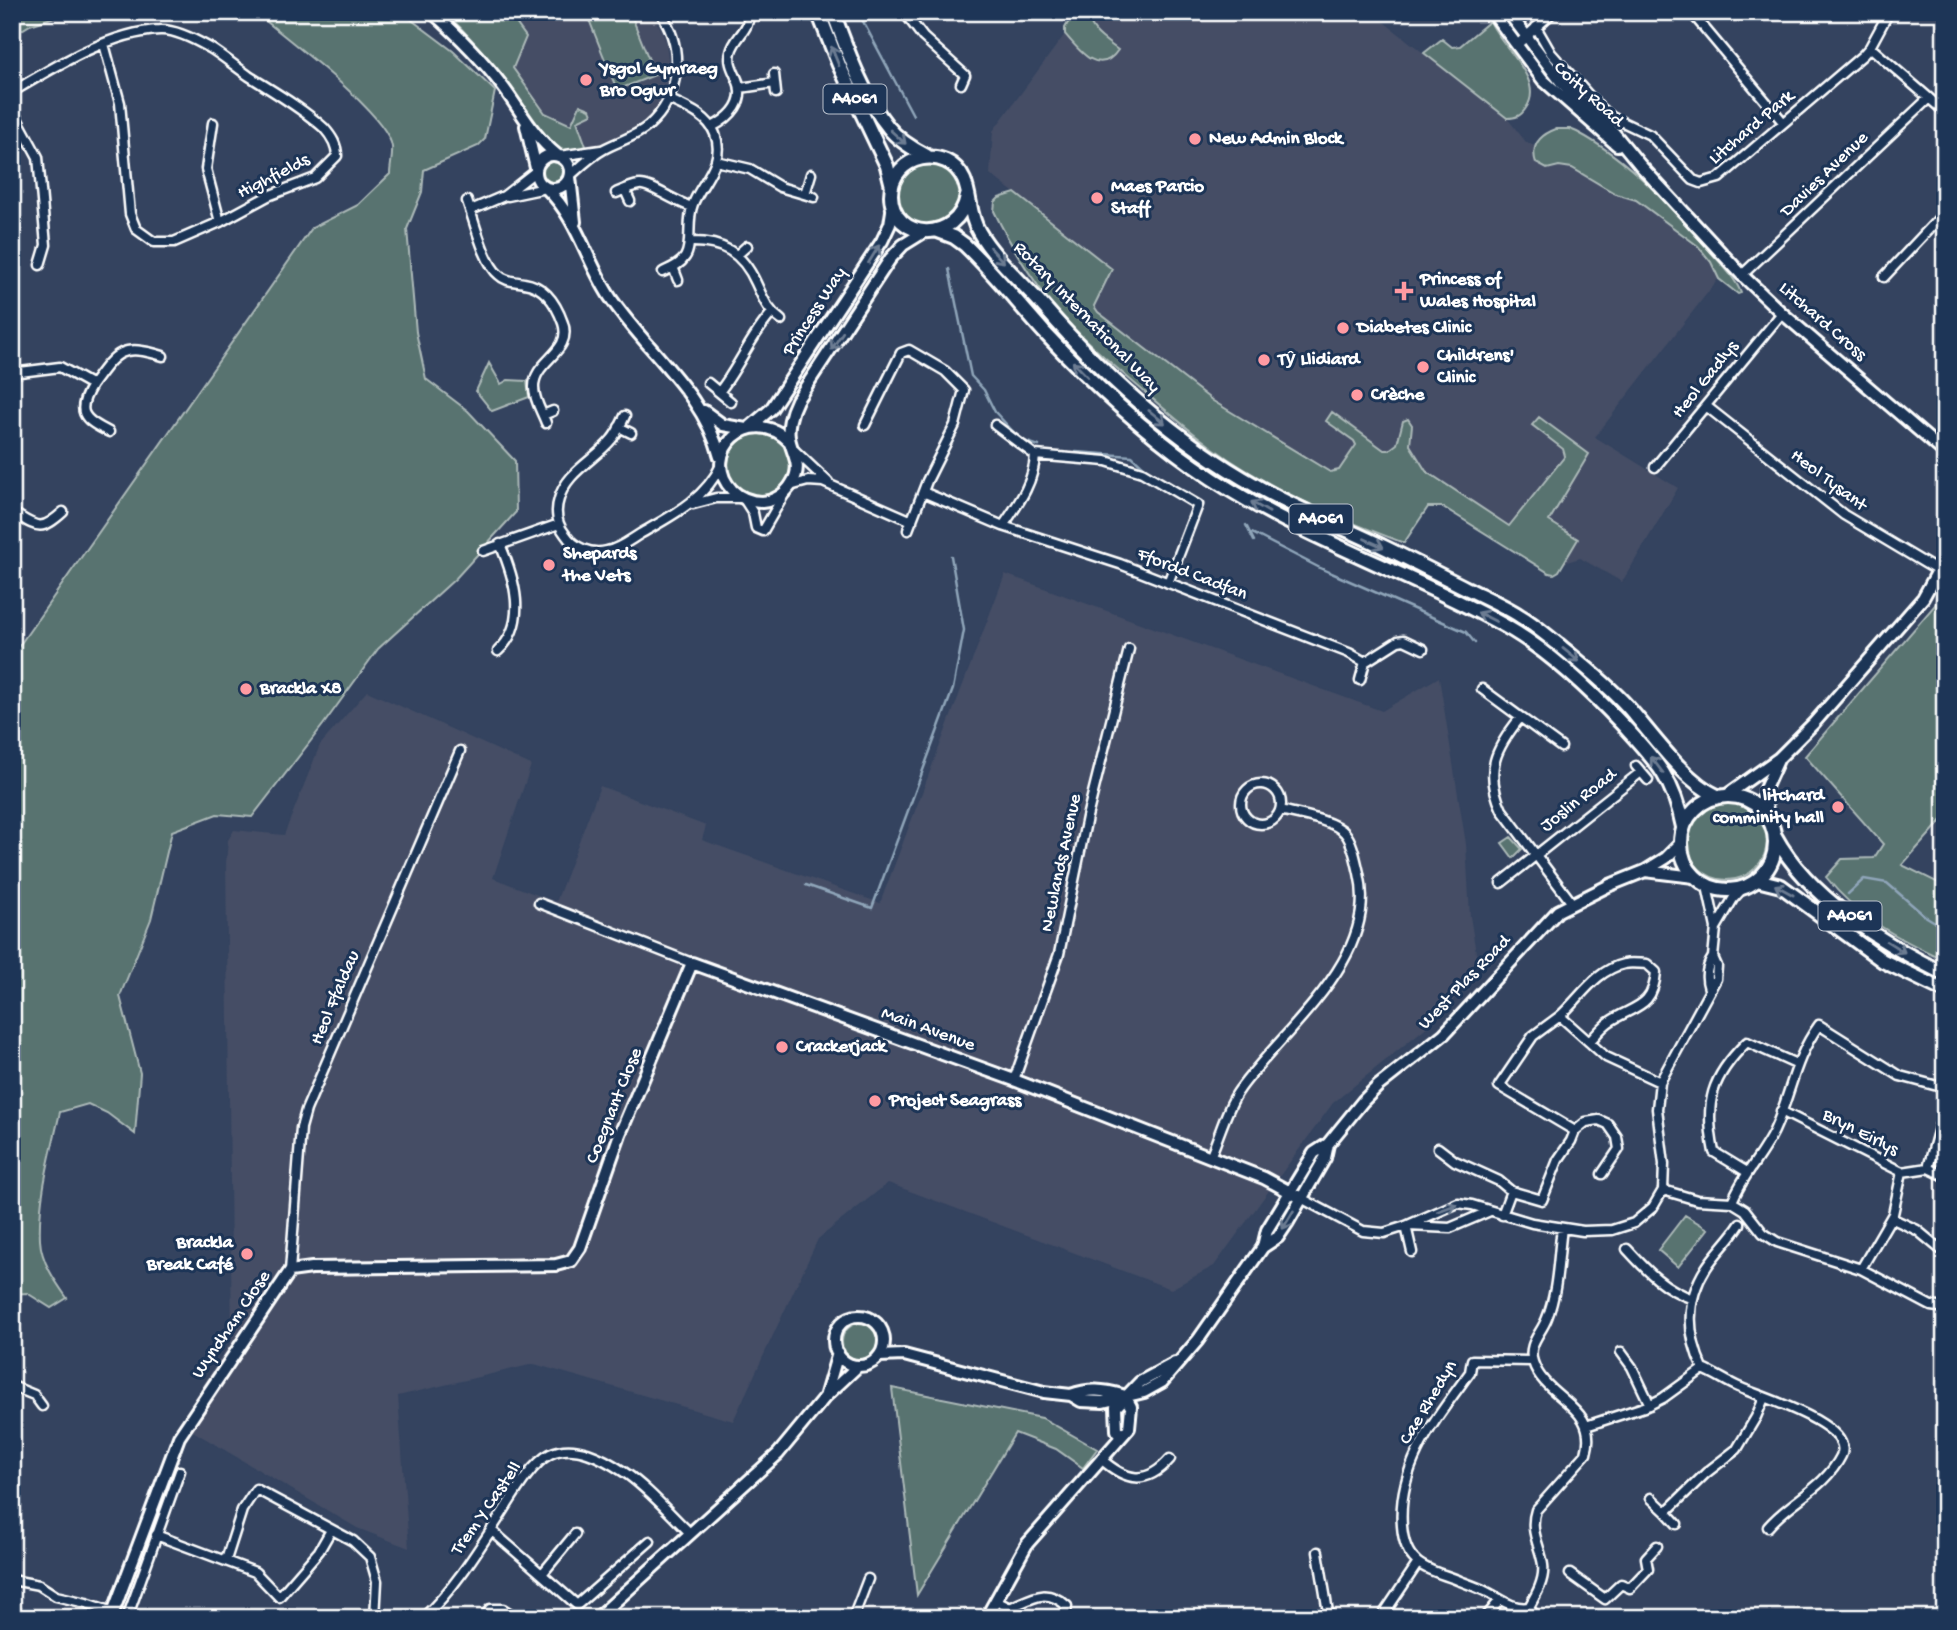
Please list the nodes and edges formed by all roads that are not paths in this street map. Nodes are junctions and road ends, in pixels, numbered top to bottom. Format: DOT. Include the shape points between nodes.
graph roads {
  1 [pos="432,12"];
  2 [pos="660,12"];
  3 [pos="749,12"];
  4 [pos="818,12"];
  5 [pos="833,12"];
  6 [pos="904,12"];
  7 [pos="1492,12"];
  8 [pos="1508,12"];
  9 [pos="1553,12"];
  10 [pos="1691,12"];
  11 [pos="1889,12"];
  12 [pos="1536,27"];
  13 [pos="1526,37"];
  14 [pos="104,44"];
  15 [pos="1517,45"];
  16 [pos="1871,47"];
  17 [pos="775,84"];
  18 [pos="961,84"];
  19 [pos="740,88"];
  20 [pos="12,92"];
  21 [pos="1928,98"];
  22 [pos="668,99"];
  23 [pos="12,109"];
  24 [pos="1945,112"];
  25 [pos="524,120"];
  26 [pos="1783,122"];
  27 [pos="213,123"];
  28 [pos="712,127"];
  29 [pos="604,149"];
  30 [pos="558,155"];
  31 [pos="927,156"];
  32 [pos="716,161"];
  33 [pos="1640,165"];
  34 [pos="536,169"];
  35 [pos="811,174"];
  36 [pos="570,176"];
  37 [pos="892,186"];
  38 [pos="547,189"];
  39 [pos="967,195"];
  40 [pos="504,196"];
  41 [pos="467,201"];
  42 [pos="630,201"];
  43 [pos="893,205"];
  44 [pos="692,207"];
  45 [pos="471,210"];
  46 [pos="1683,210"];
  47 [pos="1945,212"];
  48 [pos="220,222"];
  49 [pos="576,228"];
  50 [pos="938,231"];
  51 [pos="924,232"];
  52 [pos="689,242"];
  53 [pos="747,246"];
  54 [pos="737,256"];
  55 [pos="40,265"];
  56 [pos="673,268"];
  57 [pos="663,272"];
  58 [pos="1742,275"];
  59 [pos="1884,277"];
  60 [pos="678,280"];
  61 [pos="772,313"];
  62 [pos="1782,313"];
  63 [pos="781,320"];
  64 [pos="163,356"];
  65 [pos="12,373"];
  66 [pos="708,383"];
  67 [pos="92,384"];
  68 [pos="719,392"];
  69 [pos="731,402"];
  70 [pos="1706,406"];
  71 [pos="699,407"];
  72 [pos="553,411"];
  73 [pos="625,416"];
  74 [pos="864,425"];
  75 [pos="995,425"];
  76 [pos="620,427"];
  77 [pos="748,428"];
  78 [pos="109,432"];
  79 [pos="631,433"];
  80 [pos="792,446"];
  81 [pos="1945,453"];
  82 [pos="1035,455"];
  83 [pos="722,463"];
  84 [pos="1656,467"];
  85 [pos="831,484"];
  86 [pos="789,489"];
  87 [pos="923,492"];
  88 [pos="743,499"];
  89 [pos="687,506"];
  90 [pos="12,512"];
  91 [pos="63,512"];
  92 [pos="912,521"];
  93 [pos="559,524"];
  94 [pos="1003,526"];
  95 [pos="908,530"];
  96 [pos="500,544"];
  97 [pos="483,551"];
  98 [pos="1945,558"];
  99 [pos="1938,571"];
  100 [pos="1168,583"];
  101 [pos="1129,649"];
  102 [pos="1423,649"];
  103 [pos="498,651"];
  104 [pos="1365,662"];
  105 [pos="1360,680"];
  106 [pos="1482,690"];
  107 [pos="1520,718"];
  108 [pos="1561,747"];
  109 [pos="460,751"];
  110 [pos="1779,758"];
  111 [pos="1648,780"];
  112 [pos="1722,796"];
  113 [pos="1280,810"];
  114 [pos="1768,817"];
  115 [pos="1683,827"];
  116 [pos="1775,836"];
  117 [pos="1680,844"];
  118 [pos="1536,854"];
  119 [pos="1645,871"];
  120 [pos="1694,877"];
  121 [pos="1757,880"];
  122 [pos="1502,883"];
  123 [pos="1707,886"];
  124 [pos="1743,888"];
  125 [pos="1572,902"];
  126 [pos="539,903"];
  127 [pos="1716,928"];
  128 [pos="692,963"];
  129 [pos="1945,974"];
  130 [pos="1945,991"];
  131 [pos="1560,1016"];
  132 [pos="1589,1042"];
  133 [pos="1796,1064"];
  134 [pos="1014,1080"];
  135 [pos="1660,1082"];
  136 [pos="1945,1088"];
  137 [pos="1945,1106"];
  138 [pos="1781,1111"];
  139 [pos="1575,1131"];
  140 [pos="1328,1144"];
  141 [pos="1438,1148"];
  142 [pos="1210,1157"];
  143 [pos="1928,1168"];
  144 [pos="1747,1172"];
  145 [pos="1902,1172"];
  146 [pos="1602,1174"];
  147 [pos="1945,1176"];
  148 [pos="1663,1190"];
  149 [pos="1511,1191"];
  150 [pos="1290,1192"];
  151 [pos="1301,1198"];
  152 [pos="1732,1202"];
  153 [pos="1490,1211"];
  154 [pos="1502,1215"];
  155 [pos="1891,1217"];
  156 [pos="1740,1224"];
  157 [pos="1406,1226"];
  158 [pos="1562,1228"];
  159 [pos="1263,1247"];
  160 [pos="1628,1249"];
  161 [pos="1940,1249"];
  162 [pos="1412,1252"];
  163 [pos="571,1261"];
  164 [pos="1861,1269"];
  165 [pos="290,1271"];
  166 [pos="1693,1299"];
  167 [pos="1945,1308"];
  168 [pos="883,1337"];
  169 [pos="1621,1352"];
  170 [pos="838,1353"];
  171 [pos="904,1355"];
  172 [pos="879,1356"];
  173 [pos="1532,1361"];
  174 [pos="858,1366"];
  175 [pos="1703,1369"];
  176 [pos="12,1386"];
  177 [pos="1125,1396"];
  178 [pos="825,1397"];
  179 [pos="1764,1398"];
  180 [pos="1650,1405"];
  181 [pos="42,1406"];
  182 [pos="1586,1426"];
  183 [pos="1101,1459"];
  184 [pos="1170,1459"];
  185 [pos="180,1471"];
  186 [pos="1651,1498"];
  187 [pos="1666,1512"];
  188 [pos="1677,1524"];
  189 [pos="1768,1527"];
  190 [pos="331,1530"];
  191 [pos="491,1530"];
  192 [pos="690,1533"];
  193 [pos="575,1534"];
  194 [pos="156,1535"];
  195 [pos="650,1541"];
  196 [pos="1657,1546"];
  197 [pos="1318,1552"];
  198 [pos="226,1560"];
  199 [pos="1418,1563"];
  200 [pos="542,1574"];
  201 [pos="1570,1574"];
  202 [pos="868,1579"];
  203 [pos="12,1580"];
  204 [pos="1500,1600"];
  205 [pos="996,1601"];
  206 [pos="1529,1608"];
  207 [pos="112,1615"];
  208 [pos="127,1618"];
  209 [pos="375,1618"];
  210 [pos="423,1618"];
  211 [pos="484,1618"];
  212 [pos="517,1618"];
  213 [pos="597,1618"];
  214 [pos="853,1618"];
  215 [pos="986,1618"];
  216 [pos="1065,1618"];
  217 [pos="1329,1618"];
  218 [pos="1381,1618"];
  219 [pos="1485,1618"];
  220 [pos="1536,1618"];
  1 -- 25 [label="street" via="474,52"];
  2 -- 22 [label="street" via="672,33 677,56"];
  3 -- 19 [label="street" via="747,27 730,58"];
  37 -- 4 [label="main road, A4061, one-way"];
  5 -- 31 [label="main road, A4061, one-way" via="887,126"];
  6 -- 18 [label="street" via="923,37 965,75"];
  7 -- 15 [label="street, Coity Road"];
  8 -- 13 [label="street, Coity Road"];
  9 -- 12 [label="street"];
  10 -- 26 [label="street"];
  11 -- 16 [label="street, Litchard Park"];
  12 -- 13 [label="street"];
  12 -- 26 [label="street, Litchard Park" via="1551,53 1600,108 1650,135 1693,180 1701,183 1719,178"];
  13 -- 15 [label="street"];
  13 -- 33 [label="street, Coity Road"];
  14 -- 20 [label="street, Highfields"];
  14 -- 48 [label="street, Highfields" via="120,103 130,214 136,229 154,242 174,242"];
  14 -- 48 [label="street, Highfields" via="163,29 184,35 279,96 324,129 337,145 337,156 315,178"];
  15 -- 33 [label="street, Coity Road" via="1543,80"];
  16 -- 21 [label="street"];
  16 -- 26 [label="street, Litchard Park"];
  17 -- 19 [label="street"];
  19 -- 28 [label="street" via="736,109"];
  21 -- 24 [label="street"];
  21 -- 58 [label="street, Davies Avenue"];
  22 -- 28 [label="street" via="699,114"];
  22 -- 29 [label="street" via="649,125"];
  23 -- 55 [label="street" via="38,158 46,245"];
  25 -- 30 [label="street"];
  25 -- 34 [label="street"];
  27 -- 48 [label="street" via="206,169"];
  28 -- 32 [label="street"];
  29 -- 30 [label="street"];
  29 -- 36 [label="street"];
  30 -- 34 [label="street" via="546,156"];
  30 -- 36 [label="street" via="569,166"];
  31 -- 37 [label="main road" via="905,165"];
  31 -- 39 [label="main road, A4061" via="958,170"];
  32 -- 35 [label="street" via="750,169 780,187 809,195"];
  32 -- 44 [label="street"];
  33 -- 46 [label="street, Coity Road"];
  34 -- 38 [label="street" via="538,181"];
  34 -- 40 [label="street"];
  36 -- 38 [label="street" via="559,189"];
  36 -- 49 [label="street"];
  37 -- 43 [label="main road, A4061"];
  38 -- 40 [label="street"];
  38 -- 49 [label="street"];
  39 -- 50 [label="main road" via="961,214"];
  39 -- 112 [label="main road, Rotary International Way / A4061, one-way" via="975,224 993,251 1109,374 1176,432 1272,495 1521,616 1593,673 1695,783"];
  40 -- 45 [label="street"];
  41 -- 45 [label="street"];
  42 -- 44 [label="street" via="621,191 646,185"];
  43 -- 51 [label="main road" via="904,223"];
  77 -- 43 [label="street, Princess Way, one-way" via="771,409 867,265 887,232"];
  44 -- 52 [label="street"];
  45 -- 72 [label="street" via="495,271 509,281 543,289 562,321 561,346 535,377 534,393 544,419"];
  46 -- 58 [label="street, Litchard Cross"];
  47 -- 59 [label="street"];
  49 -- 71 [label="street" via="612,301"];
  50 -- 51 [label="main road"];
  115 -- 50 [label="main road, Rotary International Way / A4061, one-way" via="1670,783 1648,752 1599,699 1553,660 1506,627 1277,516 1196,468 1087,376 965,245"];
  51 -- 80 [label="street, Princess Way, one-way" via="908,240 890,259 797,400 790,419"];
  52 -- 54 [label="street" via="712,242"];
  52 -- 56 [label="street" via="686,257"];
  53 -- 54 [label="street"];
  54 -- 61 [label="street"];
  56 -- 57 [label="street"];
  56 -- 60 [label="street"];
  58 -- 62 [label="street, Litchard Cross"];
  61 -- 63 [label="street"];
  61 -- 68 [label="street"];
  62 -- 70 [label="street, Heol Gadlys"];
  62 -- 81 [label="street, Litchard Cross"];
  64 -- 67 [label="street" via="125,350 108,362"];
  65 -- 67 [label="street" via="60,367"];
  66 -- 68 [label="street"];
  67 -- 78 [label="street" via="82,402 83,412 90,424"];
  68 -- 69 [label="street"];
  70 -- 84 [label="street, Heol Gadlys"];
  70 -- 99 [label="street, Heol Tysant" via="1843,515"];
  71 -- 77 [label="street" via="723,425"];
  71 -- 83 [label="street" via="714,434"];
  73 -- 76 [label="street"];
  74 -- 87 [label="street" via="901,354 909,350 945,371 964,390 955,425"];
  75 -- 82 [label="street"];
  76 -- 79 [label="street"];
  76 -- 93 [label="street" via="566,484 557,503"];
  77 -- 80 [label="street" via="780,432"];
  77 -- 83 [label="street, Princess Way" via="731,440"];
  80 -- 85 [label="street"];
  80 -- 86 [label="street, Princess Way" via="797,470"];
  82 -- 94 [label="street" via="1023,499"];
  82 -- 100 [label="street" via="1106,461 1142,472 1198,505"];
  83 -- 88 [label="street" via="727,483"];
  83 -- 89 [label="street" via="706,489"];
  85 -- 86 [label="street" via="814,481"];
  85 -- 92 [label="street"];
  86 -- 88 [label="street" via="766,502"];
  86 -- 88 [label="street" via="763,531 756,528"];
  87 -- 92 [label="street"];
  87 -- 94 [label="street, Ffordd Cadfan"];
  88 -- 89 [label="street" via="716,498"];
  89 -- 93 [label="street" via="607,551 578,547"];
  90 -- 91 [label="street" via="37,527 48,525"];
  92 -- 95 [label="street"];
  93 -- 96 [label="street"];
  94 -- 100 [label="street, Ffordd Cadfan"];
  96 -- 97 [label="street"];
  96 -- 103 [label="street" via="516,588 510,637"];
  98 -- 99 [label="street"];
  99 -- 110 [label="street" via="1923,598 1889,638"];
  100 -- 104 [label="street, Ffordd Cadfan"];
  101 -- 134 [label="street, Newlands Avenue" via="1059,954"];
  102 -- 104 [label="street" via="1404,639"];
  104 -- 105 [label="street"];
  106 -- 107 [label="street"];
  107 -- 108 [label="street"];
  107 -- 118 [label="street, Joslin Road" via="1497,752 1493,778 1502,810"];
  109 -- 165 [label="street, Heol Ffaldau" via="306,1110"];
  110 -- 112 [label="street"];
  110 -- 114 [label="street" via="1764,791"];
  111 -- 118 [label="street, Joslin Road" via="1639,769"];
  112 -- 114 [label="main road" via="1743,798"];
  112 -- 115 [label="main road" via="1696,807"];
  113 -- 113 [label="street" via="1280,798 1265,784 1251,786 1242,797 1242,814 1253,824 1273,821"];
  113 -- 142 [label="street" via="1307,816 1345,834 1363,892 1354,943 1339,971 1238,1091"];
  114 -- 116 [label="main road"];
  115 -- 117 [label="main road"];
  116 -- 121 [label="main road" via="1774,856"];
  116 -- 129 [label="main road, A4061, one-way" via="1793,865 1836,905 1897,948"];
  117 -- 119 [label="street, West Plas Road"];
  117 -- 120 [label="main road"];
  118 -- 122 [label="street"];
  118 -- 125 [label="street, Joslin Road"];
  119 -- 120 [label="street, West Plas Road"];
  119 -- 125 [label="street, West Plas Road"];
  120 -- 123 [label="main road"];
  121 -- 124 [label="main road"];
  130 -- 121 [label="main road, A4061, one-way" via="1883,961 1781,886"];
  123 -- 124 [label="main road"];
  123 -- 127 [label="street"];
  124 -- 127 [label="street"];
  125 -- 140 [label="street, West Plas Road" via="1558,911 1444,1034 1363,1101"];
  126 -- 128 [label="street, Main Avenue"];
  127 -- 135 [label="street" via="1706,980 1709,989"];
  128 -- 134 [label="street, Main Avenue"];
  128 -- 163 [label="street, Coegnant Close"];
  131 -- 132 [label="street"];
  131 -- 132 [label="street" via="1593,981 1624,964 1647,964 1656,972 1654,988 1640,1006 1608,1023"];
  131 -- 139 [label="street" via="1533,1035 1499,1086"];
  132 -- 135 [label="street" via="1606,1057"];
  133 -- 136 [label="street" via="1819,1025 1900,1076"];
  133 -- 138 [label="street"];
  133 -- 144 [label="street" via="1747,1042 1713,1090 1708,1108 1714,1152"];
  134 -- 142 [label="street, Main Avenue"];
  135 -- 148 [label="street" via="1657,1109"];
  137 -- 143 [label="street"];
  138 -- 144 [label="street" via="1765,1147"];
  138 -- 145 [label="street, Bryn Eirlys"];
  139 -- 146 [label="street" via="1586,1122 1599,1120 1617,1137 1619,1149"];
  139 -- 149 [label="street" via="1542,1200"];
  140 -- 150 [label="street, West Plas Road" via="1314,1153"];
  140 -- 151 [label="street, West Plas Road" via="1325,1158"];
  141 -- 149 [label="street"];
  142 -- 150 [label="street, Main Avenue"];
  143 -- 145 [label="street, Bryn Eirlys"];
  143 -- 147 [label="street"];
  144 -- 152 [label="street"];
  145 -- 155 [label="street"];
  148 -- 152 [label="street" via="1697,1200"];
  148 -- 158 [label="street" via="1653,1207 1634,1223 1612,1230"];
  149 -- 154 [label="street"];
  150 -- 151 [label="street, Main Avenue"];
  150 -- 159 [label="street, West Plas Road" via="1267,1230"];
  151 -- 157 [label="street" via="1363,1231 1384,1233"];
  151 -- 159 [label="street, West Plas Road, one-way" via="1278,1237"];
  152 -- 164 [label="street" via="1777,1242"];
  153 -- 154 [label="street"];
  153 -- 157 [label="street" via="1450,1228"];
  157 -- 153 [label="street, one-way" via="1458,1203"];
  154 -- 158 [label="street"];
  155 -- 161 [label="street"];
  155 -- 164 [label="street"];
  156 -- 166 [label="street" via="1707,1265"];
  157 -- 162 [label="street"];
  158 -- 173 [label="street" via="1552,1303 1532,1347"];
  159 -- 177 [label="street, West Plas Road" via="1162,1382"];
  160 -- 166 [label="street" via="1657,1281"];
  163 -- 165 [label="street, Wyndham Close"];
  164 -- 167 [label="street" via="1931,1307"];
  165 -- 207 [label="street, Wyndham Close" via="179,1437"];
  166 -- 175 [label="street" via="1690,1337"];
  168 -- 170 [label="street" via="873,1320 849,1318 835,1337"];
  168 -- 171 [label="street"];
  168 -- 172 [label="street"];
  169 -- 180 [label="street"];
  170 -- 174 [label="street"];
  170 -- 178 [label="street"];
  171 -- 172 [label="street"];
  171 -- 177 [label="street" via="1044,1392 1071,1395 1104,1390"];
  172 -- 174 [label="street"];
  173 -- 182 [label="street" via="1540,1377 1581,1414"];
  173 -- 199 [label="street, Cae Rhedyn" via="1472,1360 1470,1372 1424,1436 1404,1489 1401,1517 1409,1553"];
  174 -- 178 [label="street"];
  175 -- 179 [label="street"];
  175 -- 180 [label="street"];
  176 -- 181 [label="street" via="34,1395"];
  177 -- 183 [label="street" via="1116,1407 1120,1437"];
  178 -- 192 [label="street" via="778,1454"];
  179 -- 187 [label="street" via="1737,1449"];
  179 -- 189 [label="street" via="1803,1412 1844,1446 1830,1474"];
  180 -- 182 [label="street"];
  182 -- 206 [label="street" via="1586,1454 1536,1510 1532,1528 1543,1575"];
  183 -- 184 [label="street" via="1123,1475 1138,1478 1159,1471"];
  183 -- 205 [label="street" via="1027,1544"];
  185 -- 194 [label="street"];
  186 -- 187 [label="street"];
  187 -- 188 [label="street"];
  190 -- 198 [label="street" via="320,1551 279,1597 254,1572"];
  190 -- 198 [label="street" via="256,1489 242,1510"];
  190 -- 209 [label="street" via="370,1556 377,1581"];
  191 -- 192 [label="street, Trem Y Castell" via="530,1472 549,1454 572,1449 601,1458 626,1473"];
  191 -- 200 [label="street"];
  191 -- 210 [label="street, Trem Y Castell" via="457,1581"];
  192 -- 213 [label="street"];
  193 -- 200 [label="street"];
  194 -- 198 [label="street"];
  194 -- 208 [label="street"];
  195 -- 200 [label="street" via="577,1605"];
  196 -- 201 [label="street" via="1646,1558 1648,1569 1630,1588 1621,1584 1605,1599"];
  197 -- 217 [label="street"];
  199 -- 204 [label="street"];
  199 -- 218 [label="street"];
  202 -- 214 [label="street"];
  203 -- 207 [label="street" via="39,1585 56,1596 86,1602"];
  204 -- 206 [label="street"];
  204 -- 219 [label="street"];
  205 -- 215 [label="street"];
  205 -- 216 [label="street" via="1010,1608 1043,1594 1056,1596 1067,1606"];
  206 -- 220 [label="street"];
  211 -- 212 [label="street" via="491,1609 503,1609"];
}
